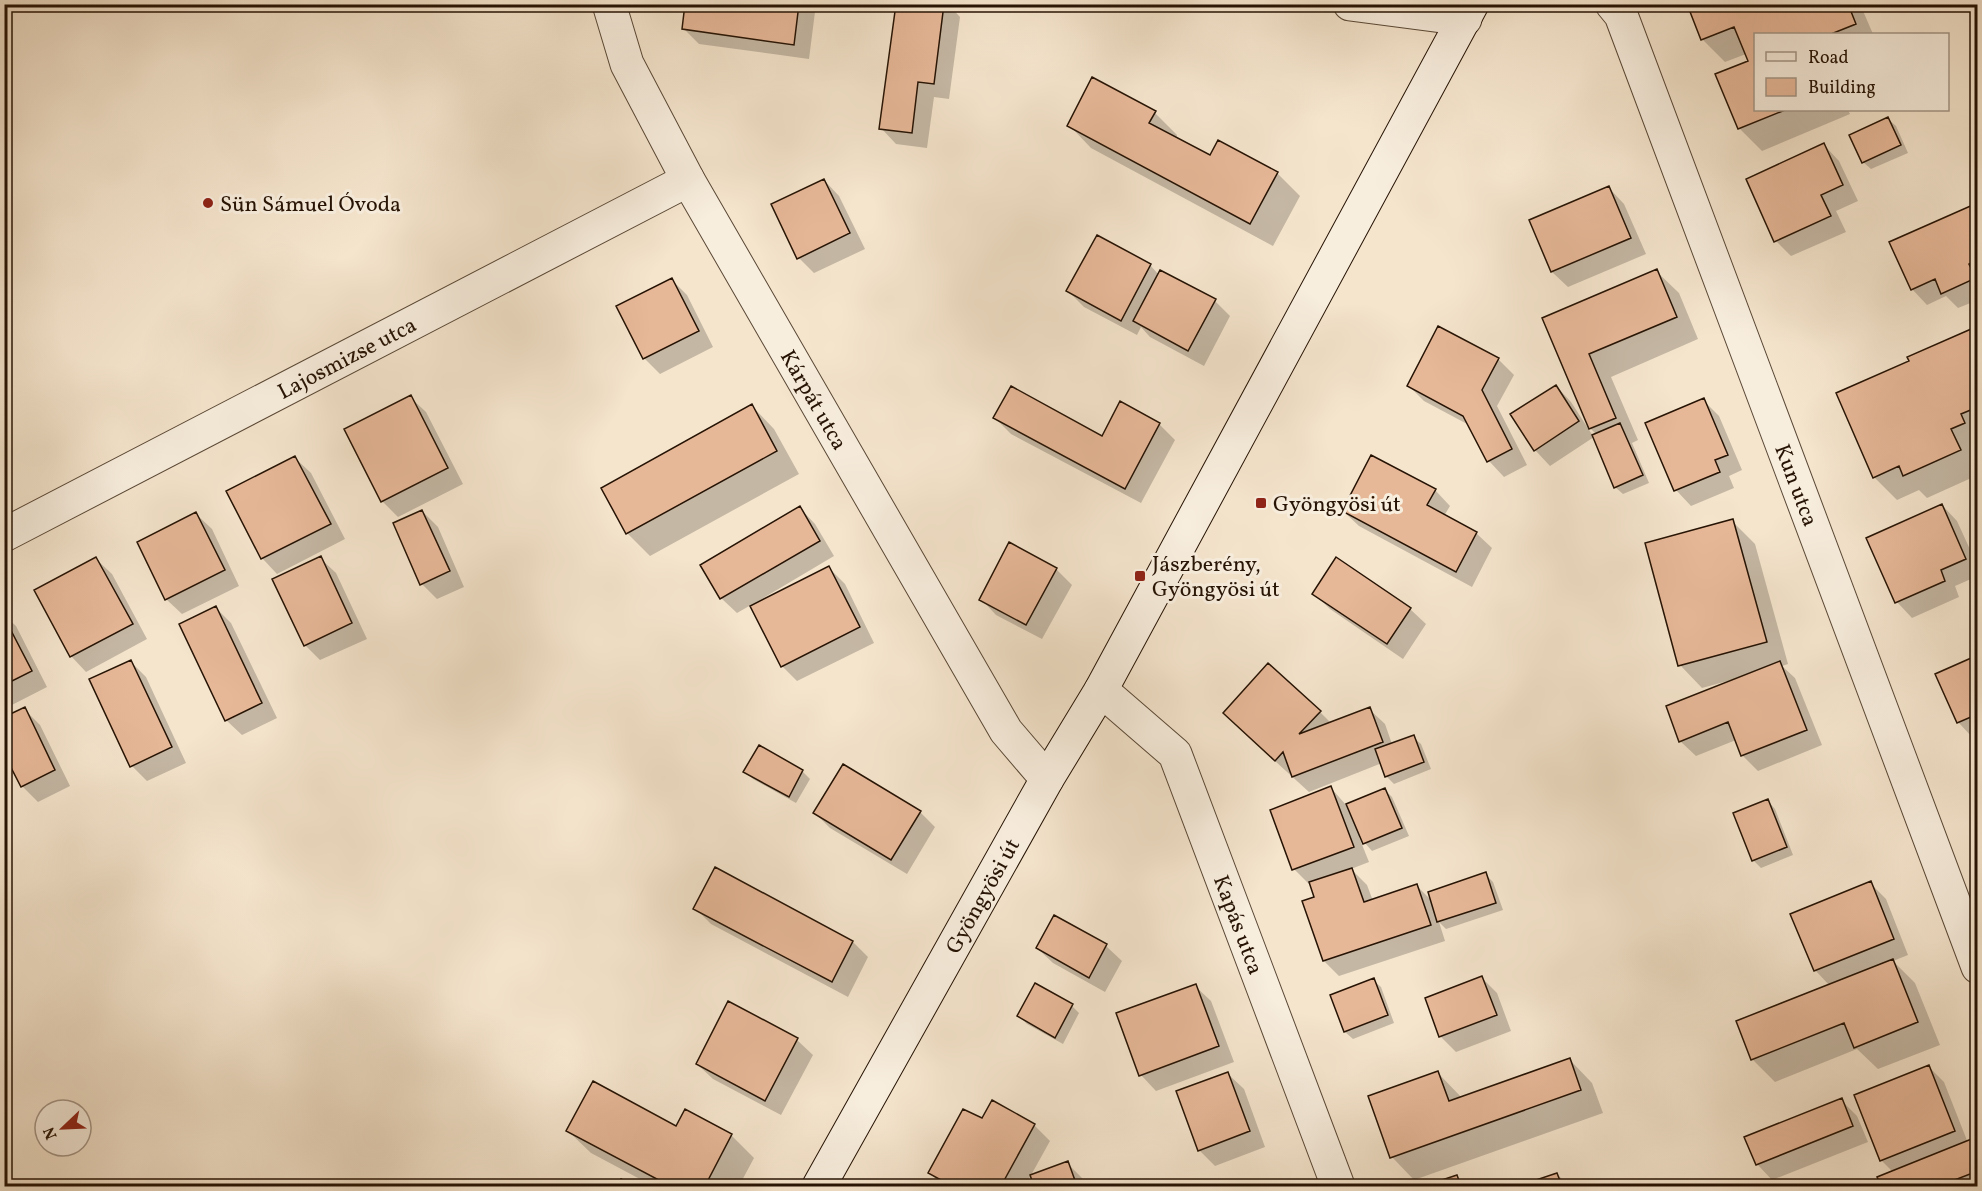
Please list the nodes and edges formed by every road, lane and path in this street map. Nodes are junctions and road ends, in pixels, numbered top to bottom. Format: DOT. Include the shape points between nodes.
graph roads {
  1 [pos="609,4"];
  2 [pos="1350,4"];
  3 [pos="1612,4"];
  4 [pos="1468,12"];
  5 [pos="688,180"];
  6 [pos="4,535"];
  7 [pos="1101,690"];
  8 [pos="1047,779"];
  9 [pos="1977,967"];
  10 [pos="819,1186"];
  11 [pos="1338,1186"];
  1 -- 5 [label="street, Kárpát utca" via="627,64"];
  2 -- 4 [label="street"];
  3 -- 9 [label="street, Kun utca" via="1621,15"];
  4 -- 7 [label="street, Gyöngyösi út"];
  5 -- 6 [label="street, Lajosmizse utca"];
  5 -- 8 [label="street, Kárpát utca" via="1006,731"];
  7 -- 8 [label="street, Gyöngyösi út"];
  7 -- 11 [label="street, Kapás utca" via="1176,754"];
  8 -- 10 [label="street, Gyöngyösi út"];
}
